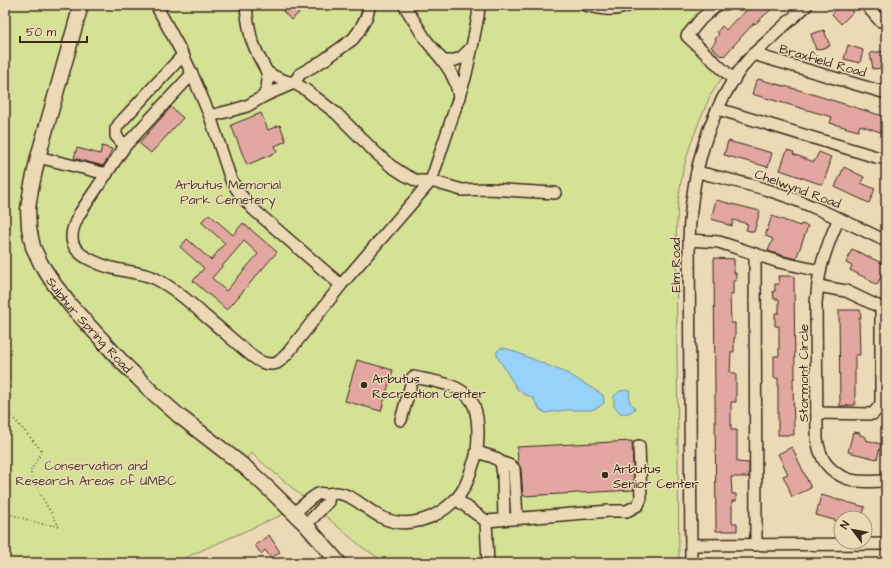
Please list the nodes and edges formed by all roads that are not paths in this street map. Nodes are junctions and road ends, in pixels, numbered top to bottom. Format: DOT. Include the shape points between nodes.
graph roads {
  1 [pos="81,5"];
  2 [pos="156,5"];
  3 [pos="246,5"];
  4 [pos="370,5"];
  5 [pos="404,5"];
  6 [pos="479,5"];
  7 [pos="585,5"];
  8 [pos="630,5"];
  9 [pos="717,5"];
  10 [pos="807,5"];
  11 [pos="866,5"];
  12 [pos="886,16"];
  13 [pos="472,48"];
  14 [pos="753,54"];
  15 [pos="183,55"];
  16 [pos="443,60"];
  17 [pos="267,72"];
  18 [pos="192,74"];
  19 [pos="734,80"];
  20 [pos="294,83"];
  21 [pos="886,93"];
  22 [pos="264,96"];
  23 [pos="459,97"];
  24 [pos="718,109"];
  25 [pos="210,116"];
  26 [pos="125,146"];
  27 [pos="38,157"];
  28 [pos="886,159"];
  29 [pos="697,172"];
  30 [pos="107,174"];
  31 [pos="431,180"];
  32 [pos="555,193"];
  33 [pos="839,218"];
  34 [pos="689,240"];
  35 [pos="886,241"];
  36 [pos="755,254"];
  37 [pos="820,271"];
  38 [pos="341,285"];
  39 [pos="818,286"];
  40 [pos="883,309"];
  41 [pos="816,413"];
  42 [pos="401,420"];
  43 [pos="639,446"];
  44 [pos="477,452"];
  45 [pos="501,462"];
  46 [pos="886,481"];
  47 [pos="329,494"];
  48 [pos="456,499"];
  49 [pos="294,513"];
  50 [pos="517,518"];
  51 [pos="504,519"];
  52 [pos="486,521"];
  53 [pos="306,525"];
  54 [pos="886,544"];
  55 [pos="691,545"];
  56 [pos="756,545"];
  57 [pos="339,563"];
  58 [pos="488,563"];
  59 [pos="691,563"];
  1 -- 27 [label="main road, Sulphur Spring Road"];
  2 -- 15 [label="street"];
  3 -- 17 [label="street" via="251,38"];
  4 -- 20 [label="street" via="366,18 353,38 300,74"];
  5 -- 16 [label="street" via="426,40"];
  6 -- 13 [label="street"];
  7 -- 8 [label="street" via="610,10"];
  9 -- 19 [label="street" via="687,36"];
  10 -- 14 [label="street, Elm Road"];
  11 -- 12 [label="street" via="880,21"];
  13 -- 16 [label="street" via="461,58"];
  13 -- 23 [label="street"];
  14 -- 19 [label="street, Elm Road"];
  14 -- 21 [label="street, Braxfield Road"];
  15 -- 18 [label="street"];
  15 -- 26 [label="street" via="119,124 116,136"];
  16 -- 23 [label="street" via="456,84"];
  17 -- 20 [label="street"];
  17 -- 22 [label="street"];
  18 -- 25 [label="street"];
  18 -- 26 [label="street"];
  19 -- 24 [label="street, Elm Road"];
  20 -- 22 [label="street"];
  20 -- 31 [label="street" via="336,114 391,166 417,181"];
  22 -- 25 [label="street" via="247,106"];
  23 -- 31 [label="street"];
  24 -- 28 [label="street"];
  24 -- 29 [label="street, Elm Road" via="702,150"];
  25 -- 38 [label="street" via="231,180 240,194 253,209"];
  26 -- 30 [label="street"];
  27 -- 30 [label="street"];
  27 -- 49 [label="main road, Sulphur Spring Road" via="28,209 29,228 41,264 54,284 71,306 152,392 246,467"];
  29 -- 33 [label="street, Chelwynd Road" via="772,191"];
  29 -- 34 [label="street, Elm Road" via="691,205"];
  30 -- 38 [label="street" via="74,225 72,233 76,250 97,263 154,278 173,289 261,363 278,363"];
  31 -- 32 [label="street" via="462,190"];
  31 -- 38 [label="street"];
  33 -- 35 [label="street, Chelwynd Road"];
  33 -- 37 [label="street, Stormont Circle"];
  34 -- 36 [label="street" via="719,242"];
  34 -- 55 [label="street, Elm Road"];
  36 -- 37 [label="street"];
  36 -- 56 [label="street"];
  37 -- 39 [label="street, Stormont Circle"];
  39 -- 40 [label="street" via="846,291"];
  39 -- 41 [label="street, Stormont Circle"];
  40 -- 41 [label="street" via="881,404 873,414"];
  41 -- 46 [label="street, Stormont Circle" via="817,439 826,464 844,477 858,481"];
  42 -- 44 [label="street" via="413,377 448,385 462,391 471,400 476,412"];
  43 -- 50 [label="street" via="641,498 638,505 628,511"];
  44 -- 45 [label="street"];
  44 -- 48 [label="street" via="471,472"];
  45 -- 50 [label="street" via="514,469"];
  45 -- 51 [label="street"];
  47 -- 48 [label="street" via="347,496 381,517 406,523 434,516"];
  47 -- 49 [label="street" via="317,494"];
  47 -- 53 [label="street" via="328,502"];
  48 -- 52 [label="street"];
  49 -- 53 [label="main road, Sulphur Spring Road"];
  50 -- 51 [label="street"];
  51 -- 52 [label="street"];
  52 -- 58 [label="street"];
  53 -- 57 [label="main road, Sulphur Spring Road"];
  54 -- 56 [label="street"];
  55 -- 56 [label="street"];
  55 -- 59 [label="street, Elm Road"];
}
